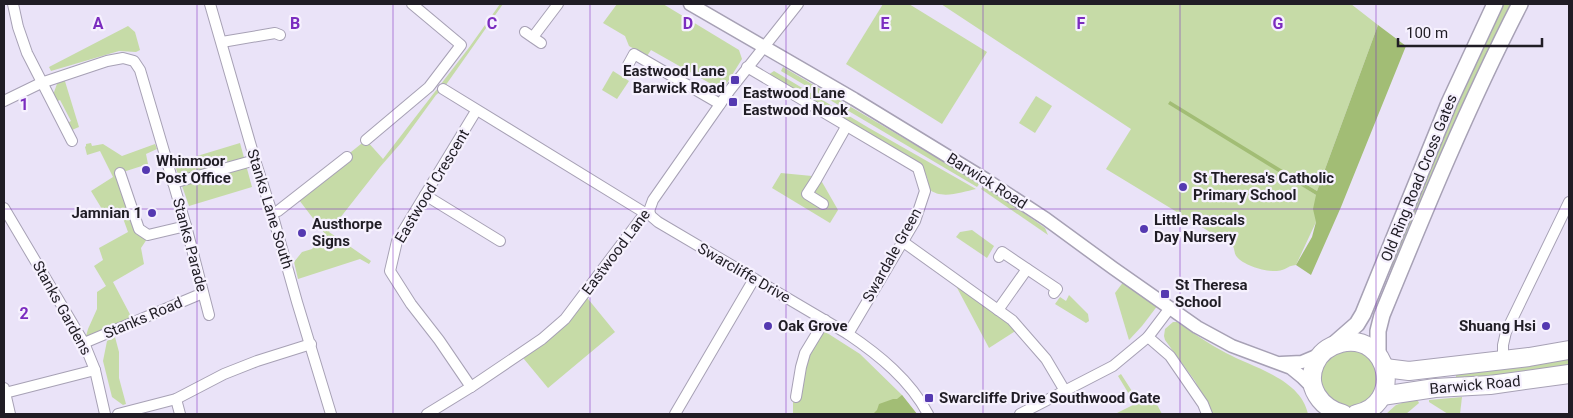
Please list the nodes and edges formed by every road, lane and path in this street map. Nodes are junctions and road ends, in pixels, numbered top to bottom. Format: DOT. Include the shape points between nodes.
graph roads {
  1 [pos="13,4"];
  2 [pos="210,4"];
  3 [pos="412,4"];
  4 [pos="558,4"];
  5 [pos="690,4"];
  6 [pos="798,4"];
  7 [pos="1496,4"];
  8 [pos="1520,4"];
  9 [pos="280,35"];
  10 [pos="533,37"];
  11 [pos="222,42"];
  12 [pos="764,47"];
  13 [pos="628,65"];
  14 [pos="747,67"];
  15 [pos="41,83"];
  16 [pos="443,89"];
  17 [pos="4,101"];
  18 [pos="720,104"];
  19 [pos="476,111"];
  20 [pos="846,127"];
  21 [pos="366,140"];
  22 [pos="72,141"];
  23 [pos="347,157"];
  24 [pos="255,160"];
  25 [pos="120,173"];
  26 [pos="173,183"];
  27 [pos="425,195"];
  28 [pos="1569,202"];
  29 [pos="823,204"];
  30 [pos="4,208"];
  31 [pos="647,212"];
  32 [pos="272,213"];
  33 [pos="186,226"];
  34 [pos="500,241"];
  35 [pos="902,242"];
  36 [pos="999,257"];
  37 [pos="1027,269"];
  38 [pos="754,279"];
  39 [pos="203,293"];
  40 [pos="1054,293"];
  41 [pos="1170,308"];
  42 [pos="998,310"];
  43 [pos="209,315"];
  44 [pos="825,320"];
  45 [pos="848,334"];
  46 [pos="1148,337"];
  47 [pos="84,343"];
  48 [pos="311,344"];
  49 [pos="1327,350"];
  50 [pos="1569,350"];
  51 [pos="1503,360"];
  52 [pos="1381,362"];
  53 [pos="1279,363"];
  54 [pos="95,370"];
  55 [pos="1569,374"];
  56 [pos="470,387"];
  57 [pos="1314,389"];
  58 [pos="5,391"];
  59 [pos="1065,391"];
  60 [pos="796,396"];
  61 [pos="1382,396"];
  62 [pos="176,399"];
  63 [pos="1039,410"];
  64 [pos="1323,410"];
  65 [pos="10,414"];
  66 [pos="105,414"];
  67 [pos="118,414"];
  68 [pos="180,414"];
  69 [pos="331,414"];
  70 [pos="427,414"];
  71 [pos="675,414"];
  72 [pos="928,414"];
  73 [pos="1020,414"];
  74 [pos="1207,414"];
  75 [pos="1343,414"];
  76 [pos="1359,414"];
  1 -- 15 [label="street" via="27,53"];
  2 -- 11 [label="street, Stanks Lane South"];
  3 -- 21 [label="street" via="461,46 429,87"];
  4 -- 10 [label="street"];
  5 -- 12 [label="street, Barwick Road"];
  6 -- 12 [label="street, Eastwood Lane"];
  7 -- 49 [label="main road, Old Ring Road Cross Gates" via="1449,103 1362,314 1357,324"];
  8 -- 52 [label="main road, Old Ring Road Cross Gates" via="1471,103 1402,265 1380,324 1377,343"];
  9 -- 11 [label="street" via="275,33"];
  11 -- 24 [label="street, Stanks Lane South"];
  12 -- 14 [label="street, Eastwood Lane"];
  12 -- 41 [label="street, Barwick Road" via="1046,218"];
  13 -- 18 [label="street" via="634,54"];
  14 -- 18 [label="street, Eastwood Lane"];
  14 -- 20 [label="street, Swardale Green"];
  15 -- 17 [label="street"];
  15 -- 22 [label="street"];
  15 -- 26 [label="street, Stanks Parade" via="107,61 123,58 134,61 140,70"];
  16 -- 19 [label="street, Swarcliffe Drive"];
  18 -- 31 [label="street, Eastwood Lane"];
  19 -- 27 [label="street, Eastwood Crescent"];
  19 -- 31 [label="street, Swarcliffe Drive"];
  20 -- 29 [label="street" via="807,194"];
  20 -- 35 [label="street, Swardale Green" via="918,168 925,191"];
  23 -- 32 [label="street"];
  24 -- 26 [label="street"];
  24 -- 32 [label="street, Stanks Lane South"];
  25 -- 33 [label="street" via="139,229 148,235"];
  26 -- 33 [label="street, Stanks Parade"];
  27 -- 34 [label="street"];
  27 -- 56 [label="street, Eastwood Crescent" via="397,242 390,271"];
  28 -- 51 [label="street" via="1506,332"];
  30 -- 47 [label="street, Stanks Gardens"];
  31 -- 38 [label="street, Swarcliffe Drive" via="658,222"];
  31 -- 56 [label="street, Eastwood Lane" via="565,319 542,339"];
  32 -- 48 [label="street, Stanks Lane South"];
  33 -- 39 [label="street, Stanks Parade"];
  35 -- 42 [label="street"];
  35 -- 45 [label="street, Swardale Green"];
  36 -- 37 [label="street" via="1002,252"];
  37 -- 40 [label="street" via="1056,289"];
  37 -- 42 [label="street"];
  38 -- 44 [label="street, Swarcliffe Drive"];
  38 -- 71 [label="street"];
  39 -- 43 [label="street, Stanks Parade"];
  39 -- 47 [label="street, Stanks Road"];
  41 -- 46 [label="street"];
  41 -- 53 [label="street, Barwick Road" via="1216,338"];
  42 -- 59 [label="street" via="1012,320 1046,359"];
  44 -- 45 [label="street, Swarcliffe Drive"];
  44 -- 60 [label="street" via="806,353"];
  45 -- 72 [label="street, Swarcliffe Drive" via="897,373"];
  46 -- 59 [label="street" via="1113,366"];
  46 -- 74 [label="street" via="1170,356"];
  47 -- 54 [label="street, Stanks Gardens"];
  48 -- 62 [label="street" via="224,374"];
  48 -- 69 [label="street, Stanks Lane South"];
  49 -- 52 [label="highway" via="1349,341 1360,343 1370,348"];
  49 -- 53 [label="street, Barwick Road" via="1302,362"];
  49 -- 57 [label="highway" via="1315,365"];
  50 -- 51 [label="highway, Barwick Road"];
  51 -- 52 [label="highway, Barwick Road" via="1409,371"];
  52 -- 61 [label="highway" via="1386,378"];
  53 -- 57 [label="street, Barwick Road" via="1302,376"];
  54 -- 58 [label="street"];
  54 -- 66 [label="street, Stanks Gardens"];
  55 -- 61 [label="highway, Barwick Road"];
  56 -- 70 [label="street, Eastwood Lane"];
  57 -- 64 [label="highway"];
  58 -- 65 [label="street"];
  59 -- 63 [label="street"];
  61 -- 76 [label="highway" via="1374,406"];
  62 -- 67 [label="street"];
  62 -- 68 [label="street"];
  63 -- 73 [label="street"];
  64 -- 75 [label="highway"];
}
